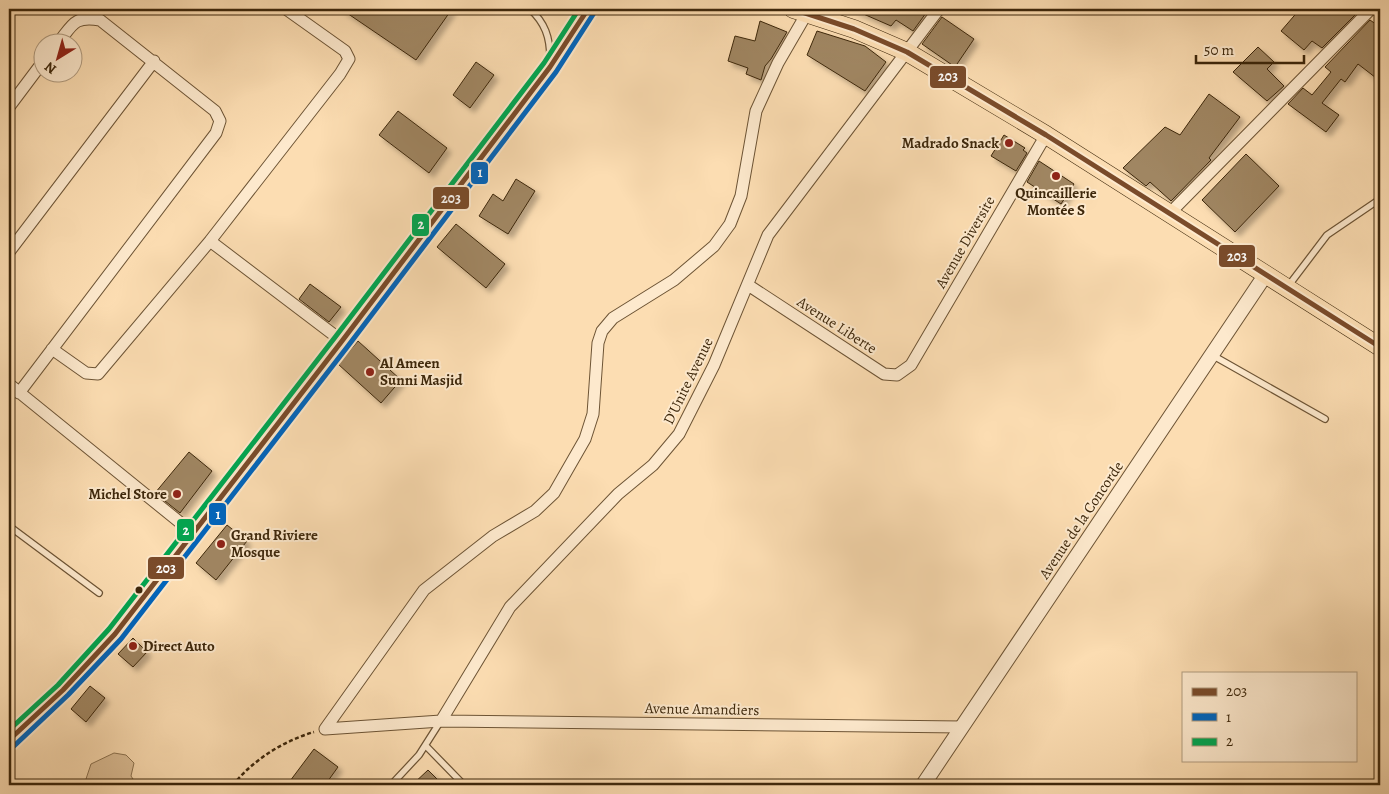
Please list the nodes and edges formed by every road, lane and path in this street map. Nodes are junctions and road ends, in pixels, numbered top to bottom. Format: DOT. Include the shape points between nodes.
graph roads {
  1 [pos="286,9"];
  2 [pos="530,9"];
  3 [pos="562,9"];
  4 [pos="588,9"];
  5 [pos="939,9"];
  6 [pos="1371,9"];
  7 [pos="800,11"];
  8 [pos="66,32"];
  9 [pos="907,52"];
  10 [pos="154,61"];
  11 [pos="550,67"];
  12 [pos="32,76"];
  13 [pos="9,107"];
  14 [pos="1046,135"];
  15 [pos="1380,199"];
  16 [pos="1170,214"];
  17 [pos="210,241"];
  18 [pos="9,252"];
  19 [pos="1266,274"];
  20 [pos="748,285"];
  21 [pos="1288,288"];
  22 [pos="342,341"];
  23 [pos="1380,346"];
  24 [pos="52,349"];
  25 [pos="1212,355"];
  26 [pos="911,365"];
  27 [pos="9,384"];
  28 [pos="19,393"];
  29 [pos="1325,419"];
  30 [pos="9,526"];
  31 [pos="194,533"];
  32 [pos="98,593"];
  33 [pos="441,720"];
  34 [pos="962,727"];
  35 [pos="325,729"];
  36 [pos="9,740"];
  37 [pos="426,746"];
  38 [pos="233,785"];
  39 [pos="390,785"];
  40 [pos="464,785"];
  41 [pos="923,785"];
  1 -- 17 [label="street" via="345,51 349,59"];
  2 -- 3 [label="lane"];
  2 -- 11 [label="lane" via="548,33"];
  4 -- 11 [label="main road"];
  5 -- 9 [label="street, D'Unite Avenue"];
  6 -- 16 [label="street"];
  7 -- 9 [label="main road" via="854,29"];
  7 -- 35 [label="street" via="756,111 741,196 730,224 714,246 674,280 613,318 602,331 598,343 593,414 585,440 554,493 535,511 493,536 424,590"];
  8 -- 10 [label="street" via="76,20 100,20"];
  9 -- 14 [label="main road"];
  9 -- 20 [label="street, D'Unite Avenue" via="768,235"];
  10 -- 18 [label="street"];
  10 -- 24 [label="street" via="215,111 220,120 216,133"];
  11 -- 22 [label="main road"];
  12 -- 13 [label="street"];
  14 -- 16 [label="main road"];
  14 -- 26 [label="street, Avenue Diversite"];
  15 -- 21 [label="lane" via="1327,235"];
  16 -- 19 [label="main road"];
  17 -- 22 [label="street"];
  17 -- 24 [label="street" via="98,374 86,373"];
  19 -- 21 [label="main road"];
  19 -- 25 [label="street, Avenue de la Concorde"];
  20 -- 26 [label="street, Avenue Liberte" via="884,374 897,374"];
  20 -- 33 [label="street, D'Unite Avenue" via="714,365 679,434 653,465 618,494 510,607"];
  21 -- 23 [label="main road"];
  22 -- 31 [label="main road"];
  24 -- 28 [label="street"];
  25 -- 29 [label="lane"];
  25 -- 34 [label="street, Avenue de la Concorde"];
  27 -- 28 [label="street"];
  28 -- 31 [label="street"];
  30 -- 32 [label="lane"];
  31 -- 36 [label="main road" via="93,660"];
  33 -- 34 [label="street, Avenue Amandiers"];
  33 -- 35 [label="street, Avenue Amandiers"];
  33 -- 37 [label="lane"];
  34 -- 41 [label="street, Avenue de la Concorde"];
  35 -- 38 [label="path" via="289,739 252,766"];
  37 -- 39 [label="lane"];
  37 -- 40 [label="lane"];
}
